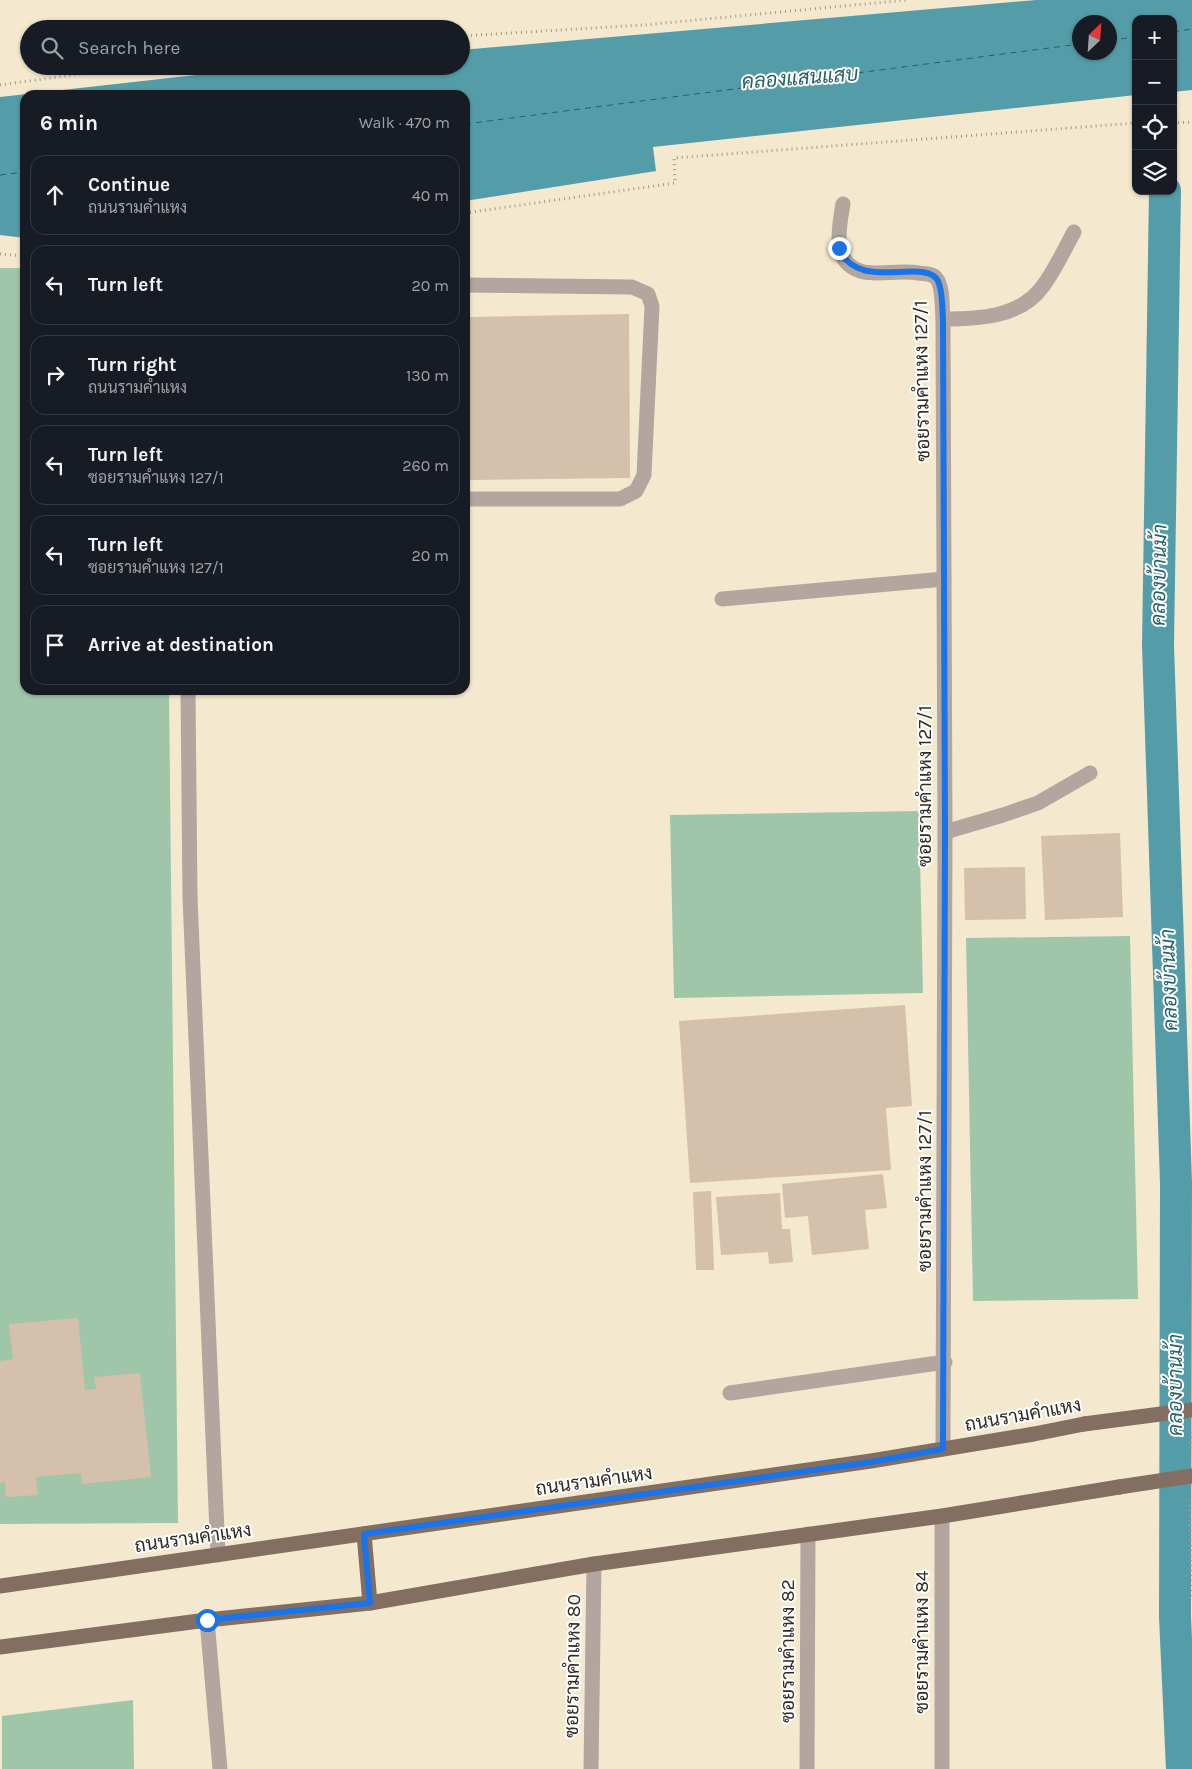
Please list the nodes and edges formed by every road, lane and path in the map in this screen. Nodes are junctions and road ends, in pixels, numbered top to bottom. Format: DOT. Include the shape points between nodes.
graph roads {
  1 [pos="907,0"];
  2 [pos="470,35"];
  3 [pos="70,75"];
  4 [pos="0,85"];
  5 [pos="1192,122"];
  6 [pos="1132,123"];
  7 [pos="1177,123"];
  8 [pos="843,204"];
  9 [pos="470,211"];
  10 [pos="1074,232"];
  11 [pos="0,254"];
  12 [pos="20,256"];
  13 [pos="470,285"];
  14 [pos="943,319"];
  15 [pos="470,499"];
  16 [pos="944,579"];
  17 [pos="722,599"];
  18 [pos="188,695"];
  19 [pos="1090,774"];
  20 [pos="945,832"];
  21 [pos="945,1362"];
  22 [pos="730,1393"];
  23 [pos="1192,1410"];
  24 [pos="943,1449"];
  25 [pos="1192,1476"];
  26 [pos="942,1516"];
  27 [pos="364,1534"];
  28 [pos="808,1534"];
  29 [pos="218,1555"];
  30 [pos="594,1564"];
  31 [pos="0,1586"];
  32 [pos="370,1603"];
  33 [pos="207,1620"];
  34 [pos="0,1647"];
  35 [pos="220,1769"];
  36 [pos="591,1769"];
  37 [pos="808,1769"];
  38 [pos="942,1769"];
  1 -- 2 [label="path" via="643,25"];
  3 -- 4 [label="path"];
  5 -- 7 [label="path"];
  6 -- 9 [label="path" via="674,158 675,183"];
  8 -- 14 [label="street, ซอยรามคำแหง 127/1" via="839,248 847,263 864,272 931,275 937,279 940,289"];
  10 -- 14 [label="street" via="1042,288 1022,305 1001,314 973,319"];
  11 -- 12 [label="path"];
  13 -- 15 [label="street" via="632,287 648,294 652,306 644,475 636,491 620,499"];
  14 -- 16 [label="street, ซอยรามคำแหง 127/1"];
  16 -- 17 [label="street"];
  16 -- 20 [label="street, ซอยรามคำแหง 127/1"];
  18 -- 29 [label="street" via="190,898"];
  19 -- 20 [label="street" via="1038,803"];
  20 -- 21 [label="street, ซอยรามคำแหง 127/1"];
  21 -- 22 [label="street"];
  21 -- 24 [label="street, ซอยรามคำแหง 127/1"];
  23 -- 24 [label="main road, ถนนรามคำแหง, bridge" via="1084,1424"];
  24 -- 27 [label="main road, ถนนรามคำแหง"];
  25 -- 26 [label="main road, bridge"];
  26 -- 28 [label="main road"];
  26 -- 38 [label="street, ซอยรามคำแหง 84"];
  27 -- 29 [label="main road, ถนนรามคำแหง"];
  27 -- 32 [label="main road"];
  28 -- 30 [label="main road"];
  28 -- 37 [label="street, ซอยรามคำแหง 82"];
  29 -- 31 [label="main road, ถนนรามคำแหง"];
  30 -- 32 [label="main road"];
  30 -- 36 [label="street, ซอยรามคำแหง 80"];
  32 -- 33 [label="main road"];
  33 -- 34 [label="main road"];
  33 -- 35 [label="street"];
}
